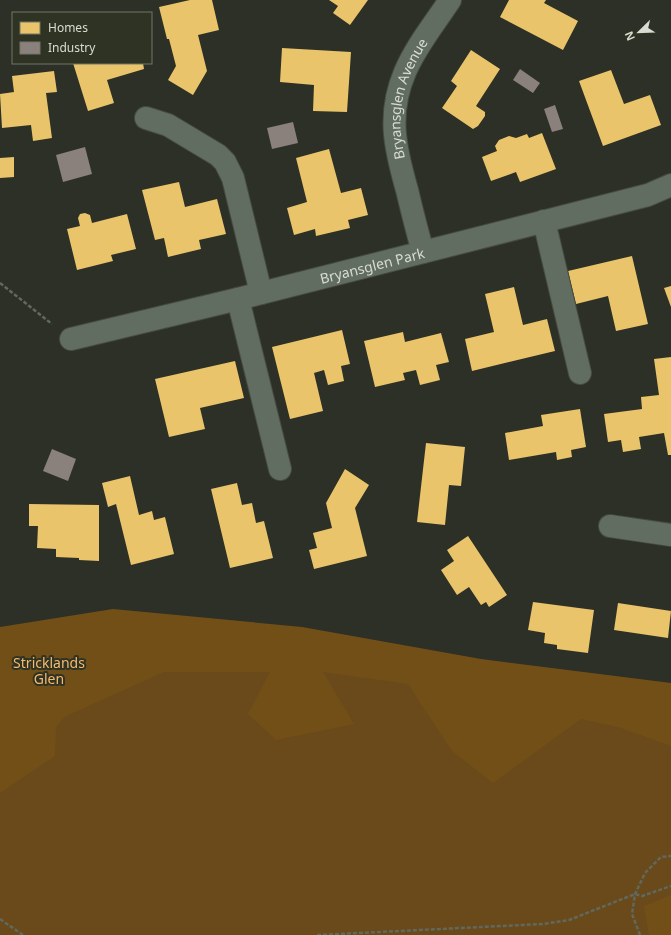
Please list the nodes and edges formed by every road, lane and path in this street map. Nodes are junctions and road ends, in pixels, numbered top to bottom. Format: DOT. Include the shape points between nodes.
graph roads {
  1 [pos="450,0"];
  2 [pos="146,118"];
  3 [pos="671,185"];
  4 [pos="544,221"];
  5 [pos="423,252"];
  6 [pos="0,283"];
  7 [pos="261,293"];
  8 [pos="238,299"];
  9 [pos="71,339"];
  10 [pos="580,373"];
  11 [pos="280,469"];
  12 [pos="610,526"];
  13 [pos="671,535"];
  14 [pos="671,856"];
  15 [pos="671,886"];
  16 [pos="635,894"];
  17 [pos="0,920"];
  18 [pos="23,935"];
  19 [pos="317,935"];
  20 [pos="640,935"];
  1 -- 5 [label="street, Bryansglen Avenue" via="414,53 398,92 394,112 396,151"];
  2 -- 7 [label="street" via="168,125 225,162 233,178"];
  3 -- 4 [label="street, Bryansglen Park" via="648,195"];
  4 -- 5 [label="street, Bryansglen Park"];
  4 -- 10 [label="street"];
  5 -- 7 [label="street, Bryansglen Park"];
  6 -- 9 [label="path"];
  7 -- 8 [label="street, Bryansglen Park"];
  8 -- 9 [label="street, Bryansglen Park"];
  8 -- 11 [label="street"];
  12 -- 13 [label="street"];
  14 -- 16 [label="path" via="661,857 645,873"];
  15 -- 16 [label="path" via="642,896"];
  16 -- 19 [label="path" via="569,920 543,924"];
  16 -- 20 [label="path" via="632,914"];
  17 -- 18 [label="path"];
}
